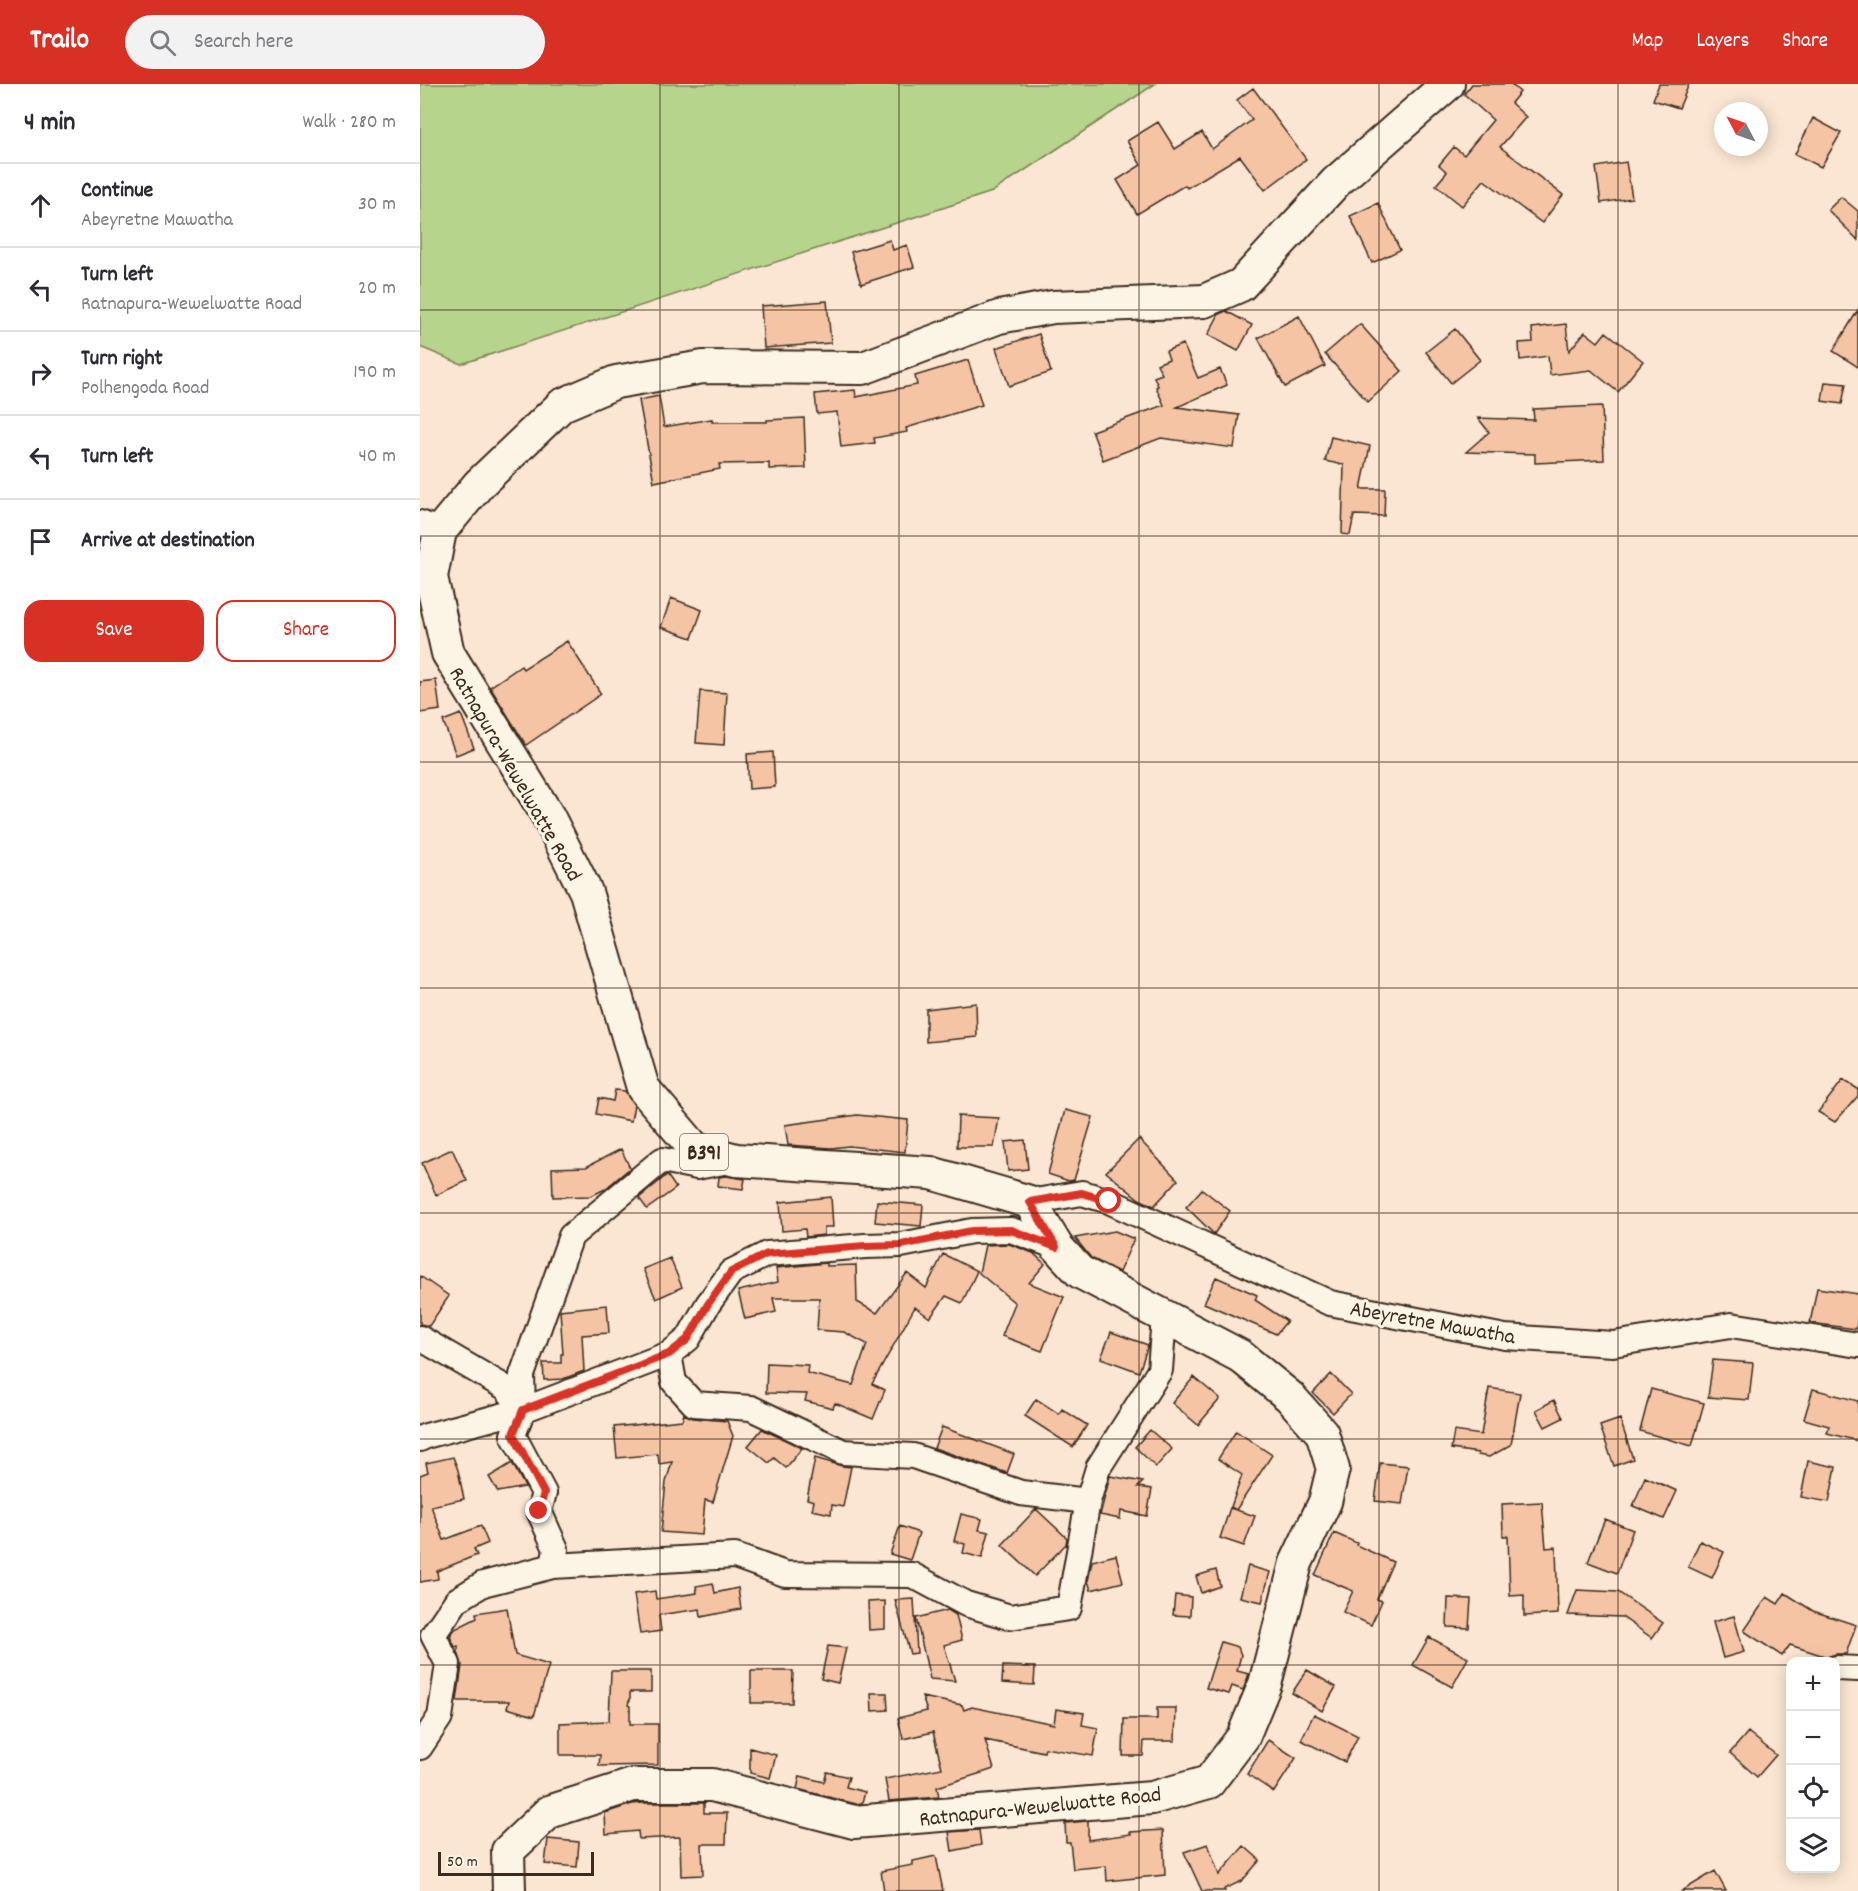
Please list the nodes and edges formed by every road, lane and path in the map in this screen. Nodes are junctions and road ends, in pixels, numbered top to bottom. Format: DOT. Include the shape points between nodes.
graph roads {
  1 [pos="1448,84"];
  2 [pos="427,532"];
  3 [pos="736,1160"];
  4 [pos="1030,1202"];
  5 [pos="1056,1247"];
  6 [pos="1164,1317"];
  7 [pos="420,1338"];
  8 [pos="1858,1346"];
  9 [pos="669,1354"];
  10 [pos="523,1410"];
  11 [pos="420,1439"];
  12 [pos="1088,1501"];
  13 [pos="553,1566"];
  14 [pos="1840,1668"];
  15 [pos="1858,1669"];
  16 [pos="420,1747"];
  17 [pos="509,1891"];
  1 -- 2 [label="main road, Ratnapura-Wewelwatte Road / B391" via="1336,182 1241,285 1204,301 1053,307 999,317 863,368 703,367 616,382 562,405"];
  2 -- 3 [label="main road, Ratnapura-Wewelwatte Road / B391" via="431,577 448,653 548,816 586,892 643,1088 696,1149"];
  3 -- 4 [label="main road, Ratnapura-Wewelwatte Road / B391" via="931,1173"];
  3 -- 10 [label="street" via="697,1167 662,1160 571,1236 522,1375"];
  4 -- 5 [label="main road, Ratnapura-Wewelwatte Road"];
  4 -- 8 [label="street, Abeyretne Mawatha" via="1082,1193 1091,1195 1330,1303 1505,1337 1613,1344 1731,1325"];
  5 -- 6 [label="main road, Ratnapura-Wewelwatte Road" via="1080,1272"];
  5 -- 9 [label="street" via="1011,1230 972,1231 901,1245 767,1254 731,1272 688,1339"];
  6 -- 12 [label="street" via="1160,1370 1098,1468"];
  6 -- 17 [label="main road, Ratnapura-Wewelwatte Road" via="1240,1356 1290,1397 1322,1433 1332,1469 1325,1502 1296,1563 1265,1684 1243,1737 1209,1782 1152,1798 854,1822 712,1785 633,1785 549,1812 508,1851"];
  7 -- 10 [label="street" via="506,1388"];
  9 -- 10 [label="street"];
  9 -- 12 [label="street" via="674,1382 694,1404 751,1408 843,1452 913,1456 1021,1493"];
  10 -- 11 [label="street"];
  10 -- 13 [label="street" via="513,1434 544,1493 539,1511 556,1550"];
  12 -- 13 [label="street" via="1068,1608 1010,1617 966,1604 912,1575 785,1574 735,1556"];
  13 -- 16 [label="street" via="483,1584 456,1600 433,1635 448,1664 440,1718"];
  14 -- 15 [label="street"];
}
